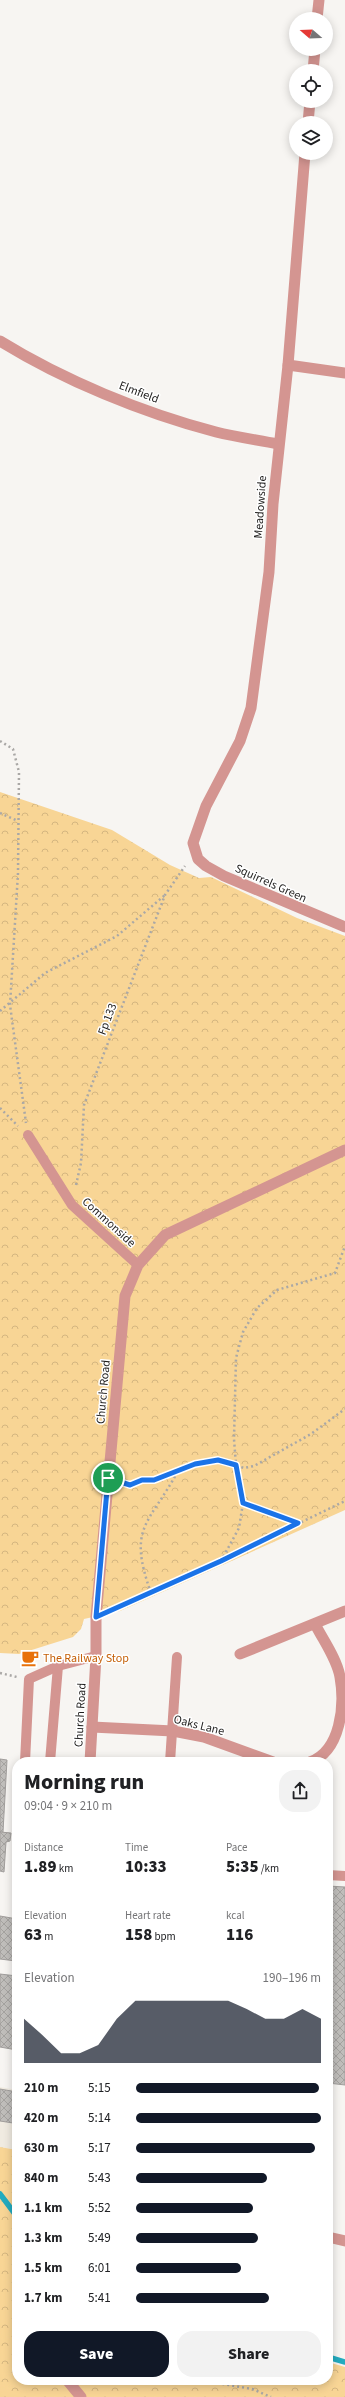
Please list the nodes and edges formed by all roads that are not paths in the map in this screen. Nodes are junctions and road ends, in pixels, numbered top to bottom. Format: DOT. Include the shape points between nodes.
graph roads {
  1 [pos="319,0"];
  2 [pos="318,12"];
  3 [pos="304,160"];
  4 [pos="0,341"];
  5 [pos="288,365"];
  6 [pos="345,373"];
  7 [pos="278,444"];
  8 [pos="194,851"];
  9 [pos="345,927"];
  10 [pos="28,1135"];
  11 [pos="345,1150"];
  12 [pos="138,1265"];
  13 [pos="345,1611"];
  14 [pos="315,1624"];
  15 [pos="240,1654"];
  16 [pos="96,1656"];
  17 [pos="177,1657"];
  18 [pos="58,1666"];
  19 [pos="92,1727"];
  20 [pos="173,1731"];
  21 [pos="25,1757"];
  22 [pos="50,1757"];
  23 [pos="90,1757"];
  24 [pos="170,1757"];
  25 [pos="259,1757"];
  26 [pos="318,1757"];
  27 [pos="333,1875"];
  28 [pos="345,1876"];
  29 [pos="333,2238"];
  30 [pos="345,2241"];
  31 [pos="71,2385"];
  32 [pos="81,2397"];
  1 -- 2 [label="street"];
  3 -- 5 [label="street, Meadowside"];
  4 -- 7 [label="street, Elmfield" via="103,392 155,413 216,432"];
  5 -- 6 [label="street"];
  5 -- 7 [label="street, Meadowside"];
  7 -- 8 [label="street, Meadowside" via="269,572 251,708 240,741 197,829 193,843"];
  8 -- 9 [label="street, Squirrels Green" via="206,866 224,876"];
  10 -- 12 [label="lane, Commonside" via="72,1205"];
  11 -- 12 [label="street, Church Road" via="165,1236"];
  12 -- 16 [label="street, Church Road" via="125,1296 96,1617"];
  13 -- 14 [label="street"];
  14 -- 15 [label="street"];
  14 -- 26 [label="street" via="340,1677 341,1698 340,1721 333,1740"];
  16 -- 18 [label="lane"];
  16 -- 19 [label="street, Church Road"];
  17 -- 20 [label="lane"];
  18 -- 21 [label="lane" via="29,1679"];
  18 -- 22 [label="lane"];
  19 -- 20 [label="street, Oaks Lane"];
  19 -- 23 [label="street, Church Road"];
  20 -- 24 [label="lane"];
  20 -- 25 [label="street, Oaks Lane" via="204,1737"];
  27 -- 28 [label="lane"];
  29 -- 30 [label="street"];
  31 -- 32 [label="street"];
}
